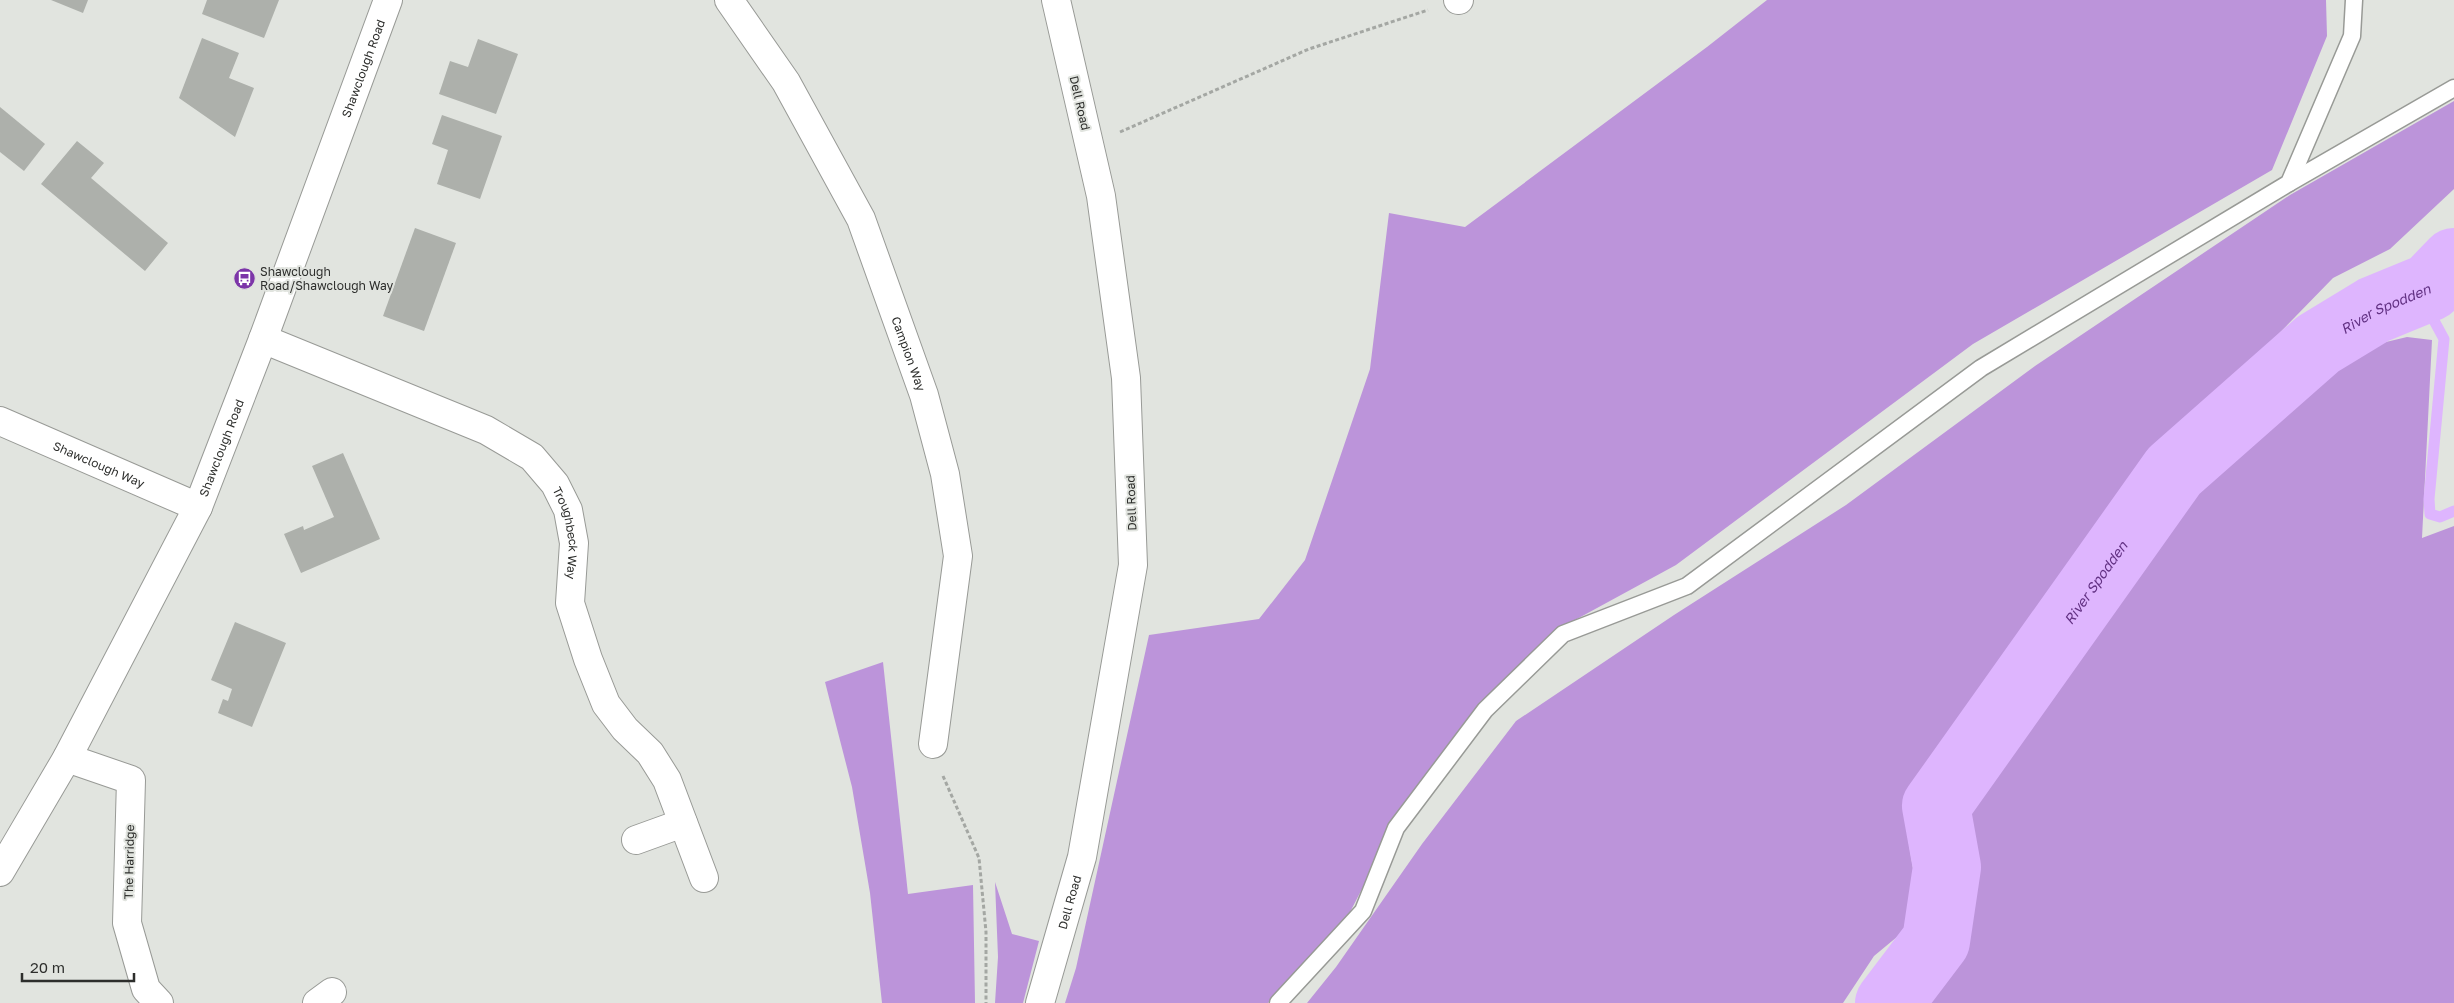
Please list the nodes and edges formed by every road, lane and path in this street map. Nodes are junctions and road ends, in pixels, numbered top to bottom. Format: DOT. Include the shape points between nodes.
graph roads {
  1 [pos="388,0"];
  2 [pos="729,0"];
  3 [pos="1056,0"];
  4 [pos="1459,0"];
  5 [pos="2354,0"];
  6 [pos="2454,88"];
  7 [pos="1089,145"];
  8 [pos="2289,183"];
  9 [pos="263,339"];
  10 [pos="0,421"];
  11 [pos="198,507"];
  12 [pos="933,744"];
  13 [pos="68,758"];
  14 [pos="683,823"];
  15 [pos="636,840"];
  16 [pos="0,872"];
  17 [pos="704,878"];
  18 [pos="159,1003"];
  19 [pos="986,1003"];
  20 [pos="1040,1003"];
  21 [pos="1278,1003"];
  1 -- 9 [label="street, Shawclough Road"];
  2 -- 12 [label="street, Campion Way" via="786,82 861,219 924,395 945,474 958,556"];
  3 -- 7 [label="street, Dell Road"];
  4 -- 7 [label="path" via="1309,49"];
  5 -- 8 [label="lane" via="2352,36"];
  6 -- 8 [label="lane"];
  7 -- 20 [label="street, Dell Road" via="1101,196 1126,378 1133,565 1082,858"];
  8 -- 21 [label="lane" via="1981,368 1687,586 1563,634 1485,710 1396,828 1363,911"];
  9 -- 11 [label="street, Shawclough Road"];
  9 -- 14 [label="street, Troughbeck Way" via="486,430 532,457 555,484 568,510 574,543 570,603 606,704 625,729 650,753 667,780"];
  10 -- 11 [label="street, Shawclough Way"];
  11 -- 13 [label="street, Shawclough Road"];
  12 -- 19 [label="path" via="948,790 979,858 986,932"];
  13 -- 16 [label="street, Shawclough Road"];
  13 -- 18 [label="street, The Harridge" via="131,780 127,923 146,989"];
  14 -- 15 [label="street"];
  14 -- 17 [label="street, Troughbeck Way"];
}
